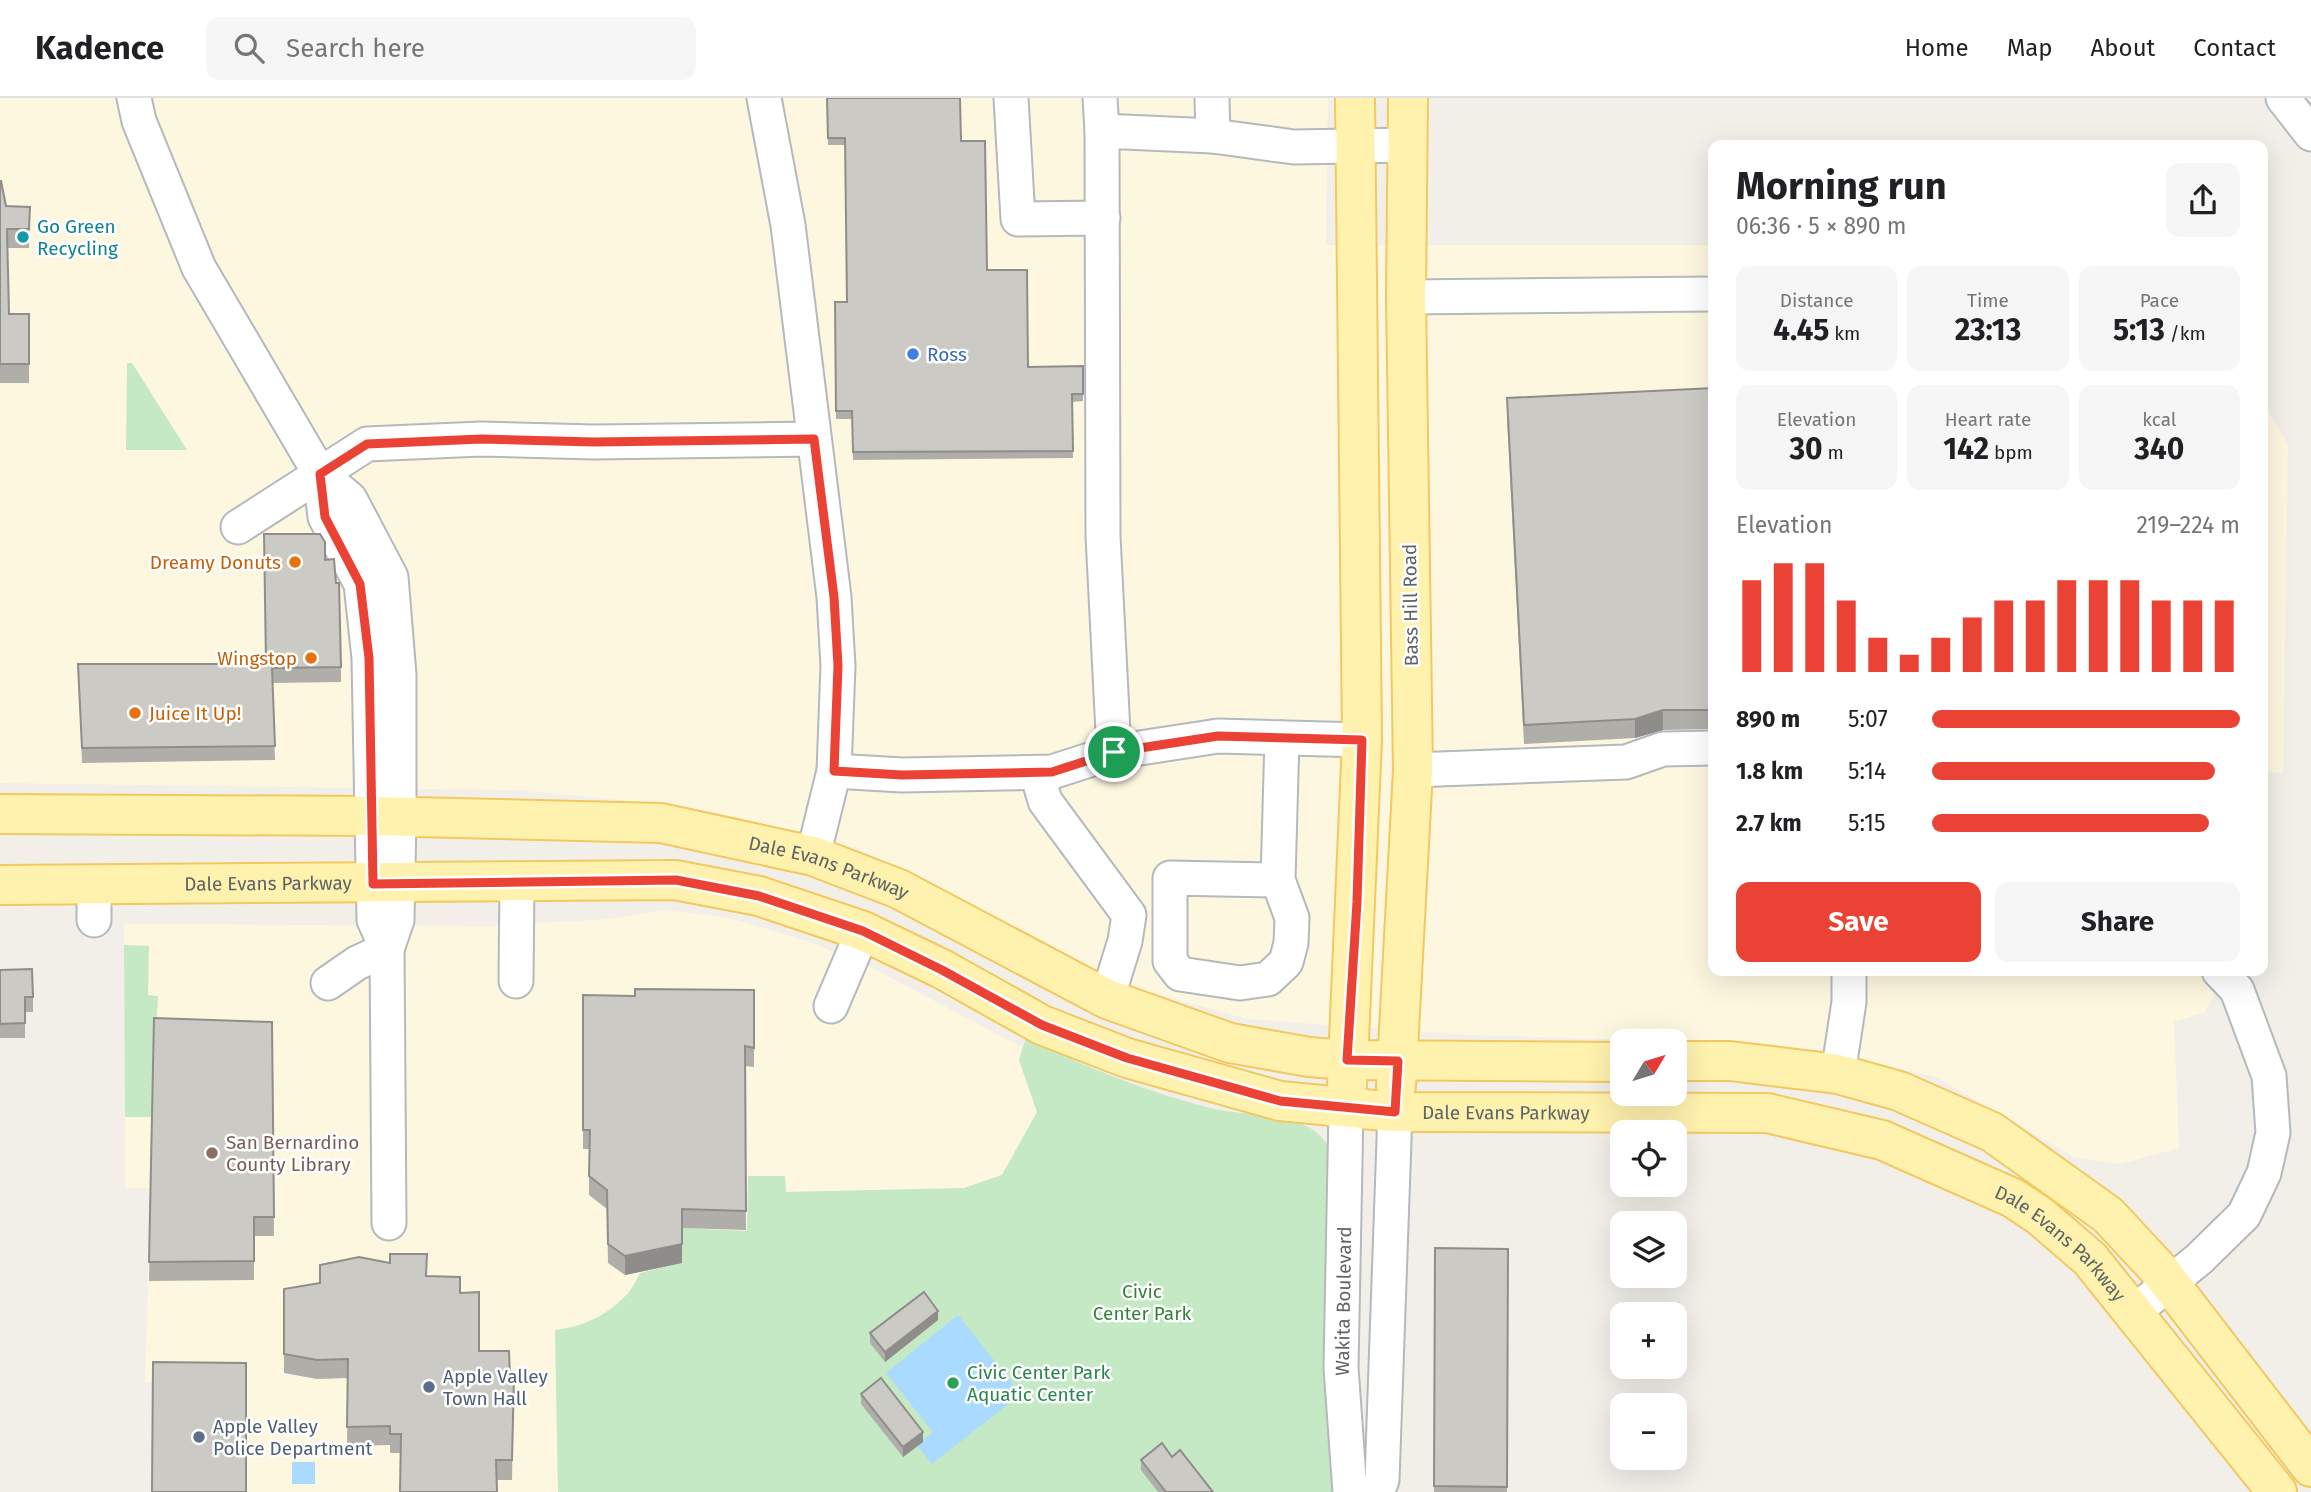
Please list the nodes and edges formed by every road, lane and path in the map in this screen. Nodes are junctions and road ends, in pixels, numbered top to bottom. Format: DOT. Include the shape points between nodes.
graph roads {
  1 [pos="134,98"];
  2 [pos="764,98"];
  3 [pos="1011,98"];
  4 [pos="1100,98"];
  5 [pos="1212,98"];
  6 [pos="1355,98"];
  7 [pos="1408,98"];
  8 [pos="2283,98"];
  9 [pos="1102,131"];
  10 [pos="2311,134"];
  11 [pos="1213,136"];
  12 [pos="1408,145"];
  13 [pos="1355,146"];
  14 [pos="1103,218"];
  15 [pos="1708,294"];
  16 [pos="1406,297"];
  17 [pos="814,439"];
  18 [pos="320,474"];
  19 [pos="238,527"];
  20 [pos="1282,738"];
  21 [pos="1362,740"];
  22 [pos="1708,748"];
  23 [pos="1114,752"];
  24 [pos="1413,770"];
  25 [pos="834,771"];
  26 [pos="1037,773"];
  27 [pos="0,814"];
  28 [pos="386,816"];
  29 [pos="813,856"];
  30 [pos="1278,880"];
  31 [pos="517,881"];
  32 [pos="385,884"];
  33 [pos="0,886"];
  34 [pos="863,931"];
  35 [pos="387,949"];
  36 [pos="1849,976"];
  37 [pos="2224,976"];
  38 [pos="516,981"];
  39 [pos="328,983"];
  40 [pos="1107,999"];
  41 [pos="831,1006"];
  42 [pos="1347,1060"];
  43 [pos="1398,1061"];
  44 [pos="1687,1061"];
  45 [pos="1610,1062"];
  46 [pos="1838,1074"];
  47 [pos="1346,1109"];
  48 [pos="1395,1112"];
  49 [pos="389,1223"];
  50 [pos="2169,1283"];
  51 [pos="2134,1312"];
  52 [pos="2311,1467"];
  53 [pos="1350,1492"];
  54 [pos="1377,1492"];
  55 [pos="2277,1492"];
  1 -- 18 [label="street" via="139,121 199,268"];
  2 -- 17 [label="street" via="788,225"];
  3 -- 14 [label="street" via="1018,219"];
  4 -- 9 [label="street"];
  5 -- 11 [label="street"];
  6 -- 13 [label="main road"];
  7 -- 12 [label="main road, Bass Hill Road"];
  8 -- 10 [label="street"];
  9 -- 11 [label="street"];
  9 -- 14 [label="street"];
  11 -- 13 [label="street" via="1294,147"];
  12 -- 13 [label="street"];
  12 -- 16 [label="main road, Bass Hill Road"];
  13 -- 21 [label="main road"];
  14 -- 23 [label="street" via="1103,536"];
  15 -- 16 [label="street"];
  16 -- 24 [label="main road, Bass Hill Road"];
  17 -- 18 [label="street" via="481,439 367,444"];
  17 -- 25 [label="street" via="836,625"];
  18 -- 19 [label="street"];
  18 -- 28 [label="street" via="350,499 391,577 399,675"];
  20 -- 21 [label="street"];
  20 -- 23 [label="street" via="1218,736"];
  20 -- 30 [label="street"];
  21 -- 42 [label="main road"];
  22 -- 24 [label="street" via="1663,749 1626,762"];
  23 -- 26 [label="street"];
  24 -- 43 [label="main road, Bass Hill Road"];
  25 -- 26 [label="street"];
  25 -- 29 [label="street"];
  26 -- 40 [label="street" via="1045,801 1129,915"];
  27 -- 28 [label="main road, Dale Evans Parkway"];
  28 -- 29 [label="main road, Dale Evans Parkway" via="661,823"];
  28 -- 32 [label="street"];
  29 -- 40 [label="main road, Dale Evans Parkway" via="899,889"];
  31 -- 32 [label="main road, Dale Evans Parkway"];
  31 -- 34 [label="main road, Dale Evans Parkway" via="676,880 759,896"];
  31 -- 38 [label="street"];
  32 -- 33 [label="main road, Dale Evans Parkway" via="94,903"];
  32 -- 35 [label="street" via="397,920"];
  34 -- 41 [label="street"];
  34 -- 47 [label="main road, Dale Evans Parkway" via="1042,1025 1127,1058 1280,1101"];
  35 -- 39 [label="street"];
  35 -- 49 [label="street"];
  36 -- 46 [label="street"];
  37 -- 50 [label="street" via="2237,990 2269,1076 2273,1133 2264,1173 2244,1214"];
  40 -- 42 [label="main road, Dale Evans Parkway" via="1230,1043"];
  42 -- 43 [label="main road, Dale Evans Parkway"];
  42 -- 47 [label="main road"];
  43 -- 45 [label="main road, Dale Evans Parkway"];
  43 -- 48 [label="main road, Bass Hill Road"];
  44 -- 46 [label="main road" via="1730,1061"];
  46 -- 50 [label="main road" via="1899,1091 1992,1132 2108,1215"];
  47 -- 48 [label="main road, Dale Evans Parkway"];
  47 -- 53 [label="street, Wakita Boulevard" via="1341,1368"];
  48 -- 51 [label="main road, Dale Evans Parkway" via="1767,1113 1882,1140 1985,1185 2040,1216 2090,1259"];
  48 -- 54 [label="street" via="1382,1480"];
  50 -- 51 [label="street"];
  50 -- 52 [label="main road"];
  51 -- 55 [label="main road, Dale Evans Parkway"];
}
